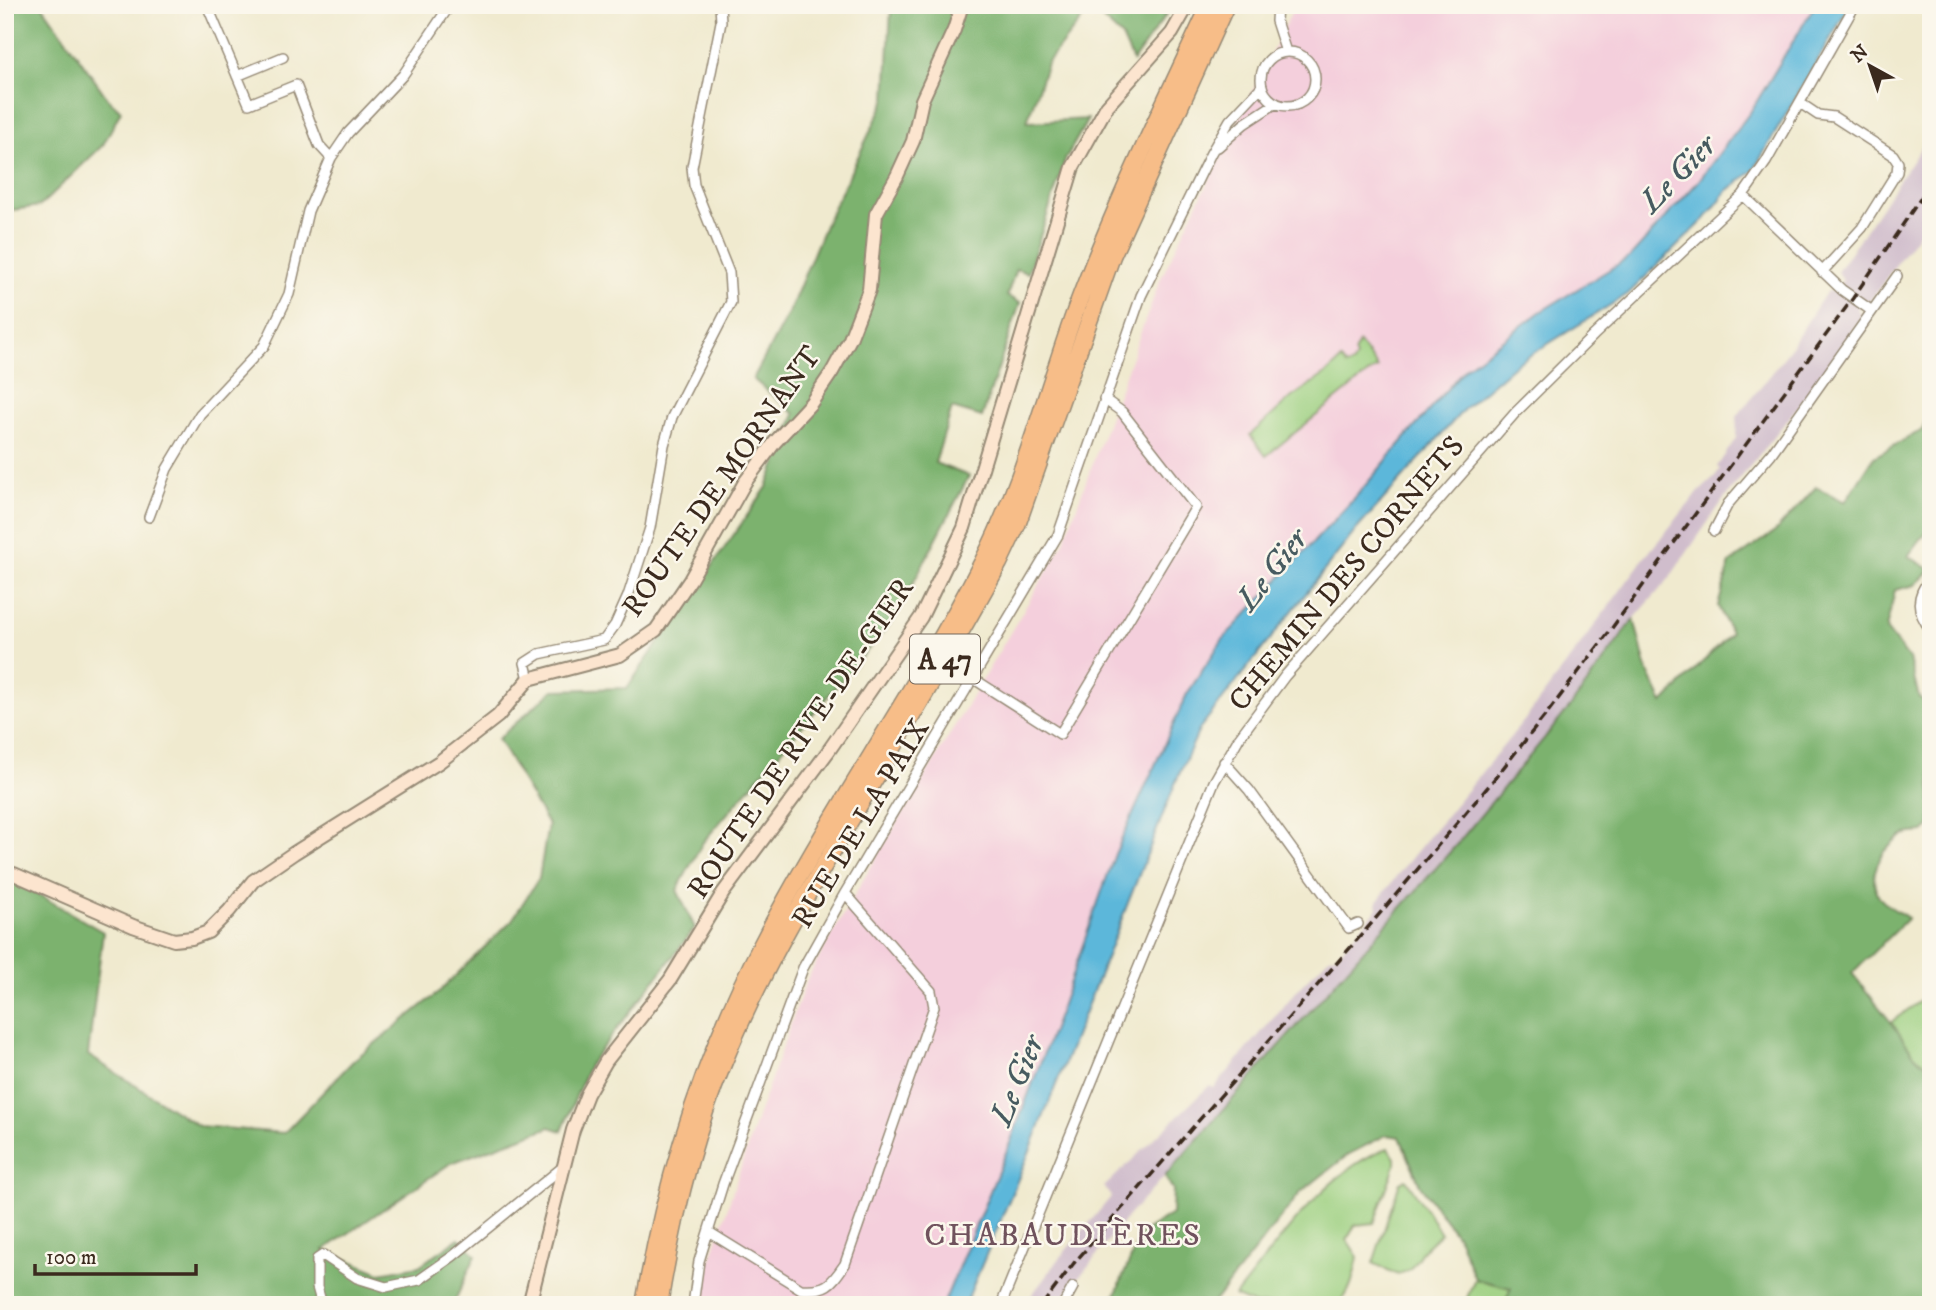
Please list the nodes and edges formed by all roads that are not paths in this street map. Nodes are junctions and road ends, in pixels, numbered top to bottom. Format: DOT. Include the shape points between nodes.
graph roads {
  1 [pos="207,5"];
  2 [pos="450,5"];
  3 [pos="720,5"];
  4 [pos="962,5"];
  5 [pos="1188,5"];
  6 [pos="1210,5"];
  7 [pos="1226,5"];
  8 [pos="1277,5"];
  9 [pos="1856,5"];
  10 [pos="1286,52"];
  11 [pos="283,57"];
  12 [pos="237,76"];
  13 [pos="1262,86"];
  14 [pos="1276,103"];
  15 [pos="1800,103"];
  16 [pos="1211,153"];
  17 [pos="331,158"];
  18 [pos="1744,195"];
  19 [pos="1822,272"];
  20 [pos="1897,276"];
  21 [pos="1872,311"];
  22 [pos="1104,399"];
  23 [pos="149,517"];
  24 [pos="1714,531"];
  25 [pos="1931,577"];
  26 [pos="1931,630"];
  27 [pos="529,679"];
  28 [pos="974,679"];
  29 [pos="1224,762"];
  30 [pos="5,874"];
  31 [pos="845,893"];
  32 [pos="1358,924"];
  33 [pos="564,1166"];
  34 [pos="709,1232"];
  35 [pos="1073,1287"];
  36 [pos="322,1305"];
  37 [pos="529,1305"];
  38 [pos="644,1305"];
  39 [pos="659,1305"];
  40 [pos="693,1305"];
  41 [pos="1001,1305"];
  42 [pos="1063,1305"];
  1 -- 12 [label="street"];
  2 -- 17 [label="street" via="403,75 348,133"];
  3 -- 27 [label="street" via="721,22 692,167 694,185 729,273 731,302 672,417 650,528 615,625 604,640 539,654 525,663"];
  4 -- 27 [label="main road, ROUTE DE MORNANT" via="922,100 913,141 876,214 869,289 832,372 745,482 656,630 620,655"];
  5 -- 33 [label="main road, ROUTE DE RIVE-DE-GIER" via="1172,33 1107,106 1073,167 964,527 921,617 723,893 670,980 606,1061 587,1094"];
  6 -- 38 [label="highway, A 47" via="1100,247 995,537 784,903 724,1026 684,1132 662,1209"];
  7 -- 39 [label="highway, A 47" via="1112,256 1017,525 999,563 756,987 698,1136"];
  8 -- 10 [label="street" via="1276,21"];
  9 -- 15 [label="street, CHEMIN DES CORNETS"];
  10 -- 13 [label="street" via="1269,60"];
  10 -- 14 [label="street" via="1310,62 1316,82 1302,103"];
  11 -- 12 [label="street"];
  12 -- 17 [label="street" via="248,104 296,85 319,145"];
  13 -- 14 [label="street"];
  13 -- 16 [label="street, RUE DE LA PAIX" via="1230,120"];
  14 -- 16 [label="street, RUE DE LA PAIX"];
  15 -- 18 [label="street, CHEMIN DES CORNETS"];
  15 -- 19 [label="street" via="1818,115 1833,117 1893,155 1898,163 1862,228"];
  16 -- 22 [label="street, RUE DE LA PAIX" via="1141,296"];
  17 -- 23 [label="street" via="309,211 289,294 264,346 200,414 167,469"];
  18 -- 19 [label="street"];
  18 -- 29 [label="street, CHEMIN DES CORNETS" via="1516,412 1285,676"];
  19 -- 21 [label="street"];
  20 -- 21 [label="street"];
  21 -- 24 [label="street" via="1772,454 1728,504"];
  22 -- 28 [label="street, RUE DE LA PAIX" via="1058,535"];
  22 -- 28 [label="street" via="1122,412 1196,508 1060,734"];
  25 -- 26 [label="street" via="1919,596"];
  27 -- 30 [label="main road" via="498,716 439,762 253,881 208,932 192,938 174,940 133,926 37,883"];
  28 -- 31 [label="street, RUE DE LA PAIX"];
  29 -- 32 [label="street" via="1349,928"];
  29 -- 41 [label="street, CHEMIN DES CORNETS"];
  31 -- 34 [label="street, RUE DE LA PAIX" via="803,968 752,1100"];
  31 -- 34 [label="street" via="931,991 934,1007 845,1264 819,1291 801,1290"];
  33 -- 36 [label="street" via="419,1280 386,1287 358,1278 323,1255 317,1259"];
  33 -- 37 [label="main road, ROUTE DE RIVE-DE-GIER"];
  34 -- 40 [label="street, RUE DE LA PAIX" via="699,1261"];
  35 -- 42 [label="street"];
}
